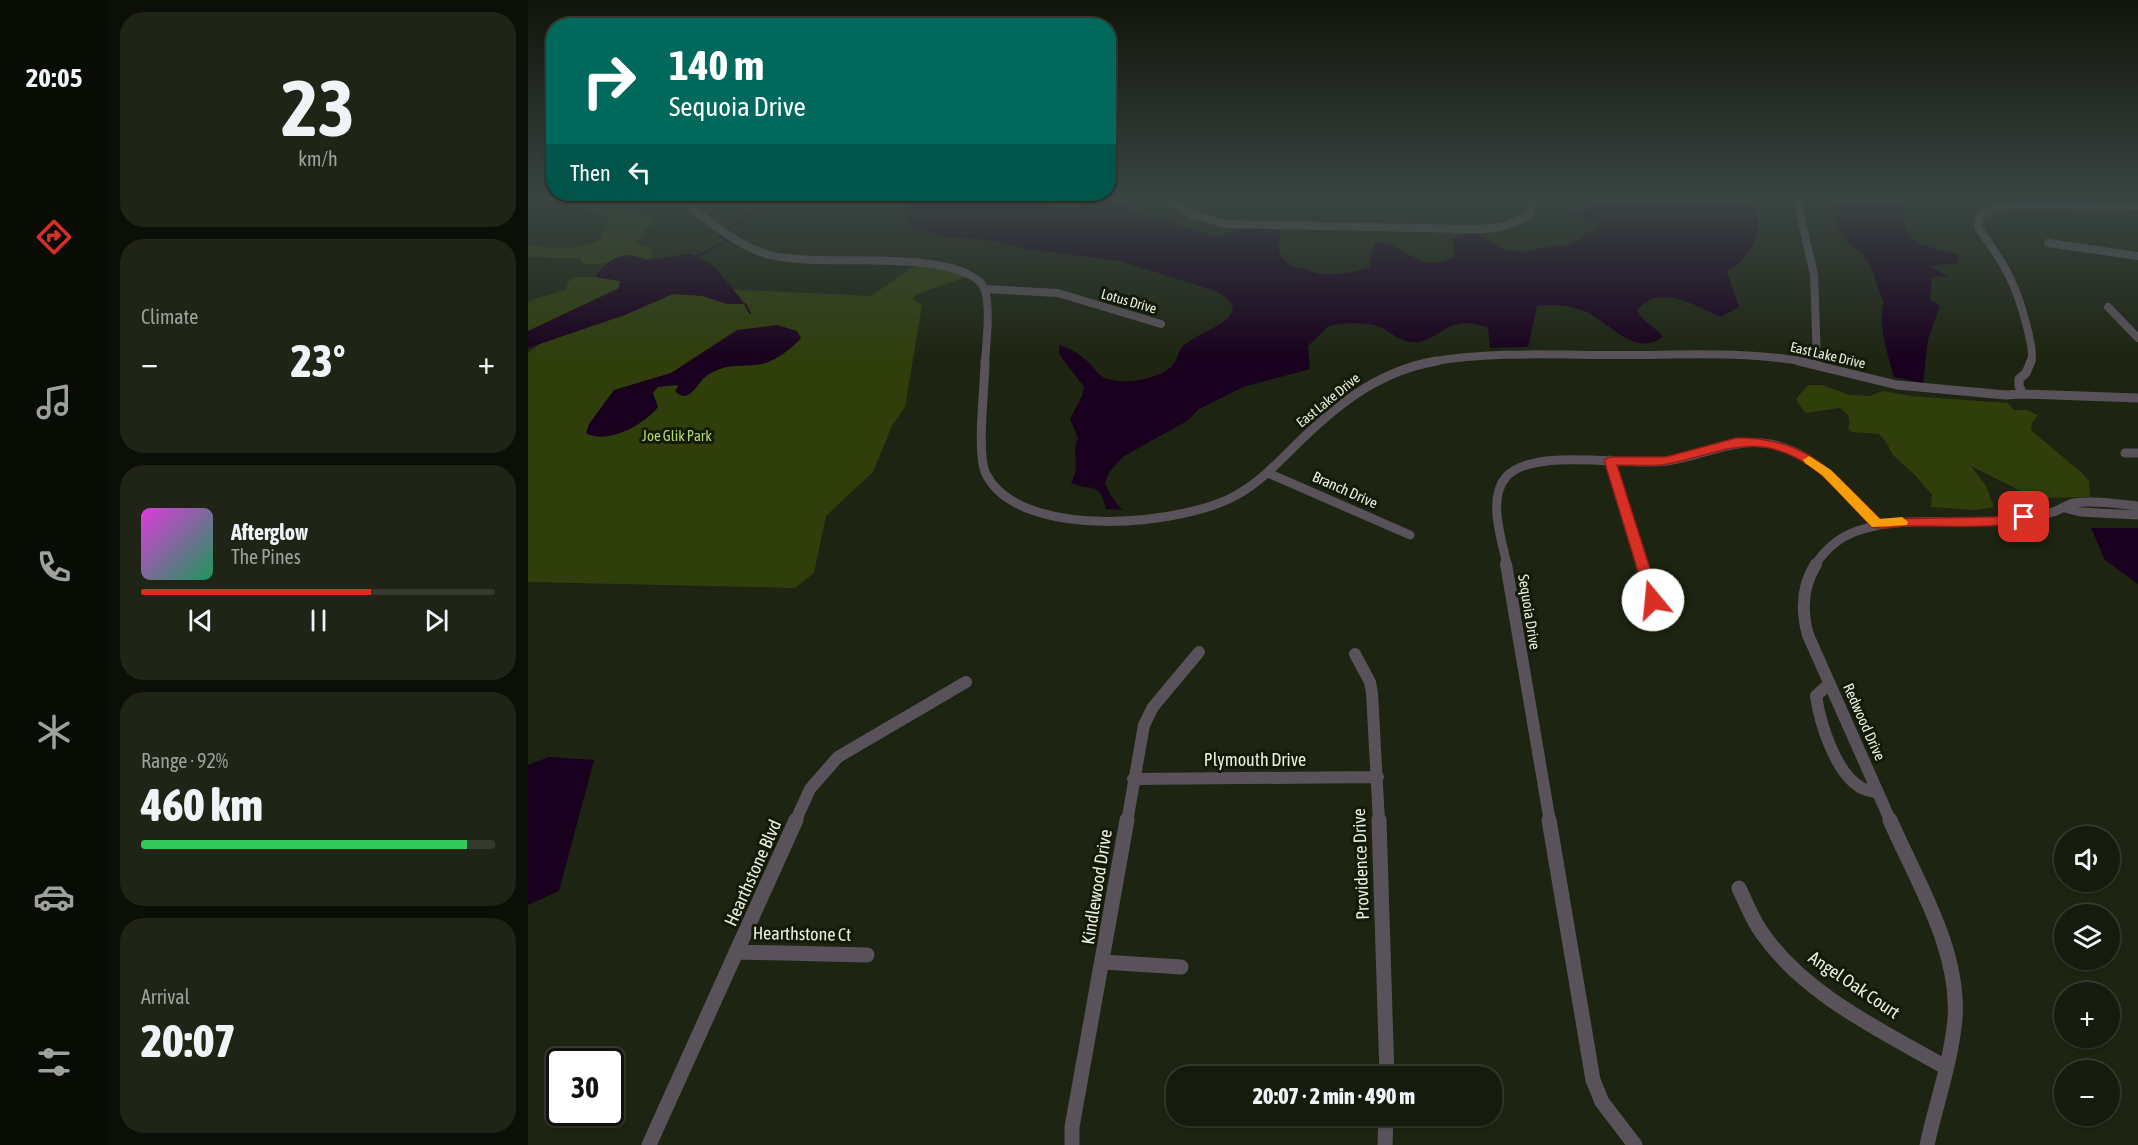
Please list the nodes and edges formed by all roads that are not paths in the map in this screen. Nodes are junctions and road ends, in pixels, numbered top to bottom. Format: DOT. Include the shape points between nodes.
graph roads {
  1 [pos="765,253"];
  2 [pos="1808,253"];
  3 [pos="1995,253"];
  4 [pos="2120,253"];
  5 [pos="2138,256"];
  6 [pos="985,289"];
  7 [pos="2108,307"];
  8 [pos="1161,324"];
  9 [pos="2138,339"];
  10 [pos="1817,364"];
  11 [pos="2023,394"];
  12 [pos="2138,398"];
  13 [pos="2125,453"];
  14 [pos="2138,453"];
  15 [pos="1610,460"];
  16 [pos="1268,473"];
  17 [pos="2138,506"];
  18 [pos="2065,508"];
  19 [pos="2138,515"];
  20 [pos="1877,524"];
  21 [pos="1410,535"];
  22 [pos="1657,616"];
  23 [pos="1198,652"];
  24 [pos="1356,654"];
  25 [pos="966,682"];
  26 [pos="1829,684"];
  27 [pos="1378,777"];
  28 [pos="1133,778"];
  29 [pos="1878,793"];
  30 [pos="1739,888"];
  31 [pos="736,952"];
  32 [pos="867,955"];
  33 [pos="1103,963"];
  34 [pos="1181,967"];
  35 [pos="1387,1066"];
  36 [pos="1944,1066"];
  37 [pos="1386,1126"];
  38 [pos="649,1145"];
  39 [pos="1072,1145"];
  40 [pos="1385,1145"];
  41 [pos="1635,1145"];
  42 [pos="1927,1145"];
  1 -- 6 [label="street" via="795,260 939,266 972,275"];
  2 -- 10 [label="street" via="1814,280"];
  3 -- 11 [label="street" via="2011,279 2033,357 2019,379"];
  4 -- 5 [label="street"];
  6 -- 8 [label="street, Lotus Drive" via="1058,293"];
  6 -- 16 [label="street, East Lake Drive" via="982,462 990,482 1008,499 1034,511 1067,519 1160,519 1216,507"];
  7 -- 9 [label="street"];
  10 -- 11 [label="street, East Lake Drive" via="1916,388"];
  10 -- 16 [label="street, East Lake Drive" via="1765,357 1580,355 1482,356 1424,363 1380,378 1353,394"];
  11 -- 12 [label="street, East Lake Drive"];
  13 -- 14 [label="street"];
  15 -- 20 [label="street, Sequoia Drive" via="1666,461 1736,442 1776,445 1820,467"];
  15 -- 22 [label="street"];
  15 -- 41 [label="street, Sequoia Drive" via="1551,460 1521,466 1502,480 1497,508 1593,1080 1602,1102"];
  16 -- 21 [label="street, Branch Drive"];
  17 -- 18 [label="street, Redwood Drive" via="2107,502 2071,503"];
  18 -- 19 [label="street, Redwood Drive"];
  18 -- 20 [label="street, Redwood Drive" via="1993,521"];
  20 -- 26 [label="street, Redwood Drive" via="1852,533 1832,547 1816,564 1806,586 1804,624"];
  23 -- 28 [label="street, Kindlewood Drive" via="1153,707 1144,725"];
  24 -- 27 [label="street, Providence Drive" via="1372,693"];
  25 -- 31 [label="street, Hearthstone Blvd" via="838,758 822,774 810,789"];
  26 -- 29 [label="street, Redwood Drive"];
  26 -- 29 [label="street" via="1816,696 1817,710 1843,770 1859,786"];
  27 -- 28 [label="street, Plymouth Drive"];
  27 -- 35 [label="street, Providence Drive"];
  28 -- 33 [label="street, Kindlewood Drive"];
  29 -- 36 [label="street, Redwood Drive" via="1948,957 1954,1011"];
  30 -- 36 [label="street, Angel Oak Court" via="1764,936 1790,965 1839,1004"];
  31 -- 32 [label="street, Hearthstone Ct"];
  31 -- 38 [label="street, Hearthstone Blvd"];
  33 -- 34 [label="street"];
  33 -- 39 [label="street, Kindlewood Drive" via="1072,1127"];
  36 -- 42 [label="street, Redwood Drive"];
  37 -- 40 [label="street"];
}
